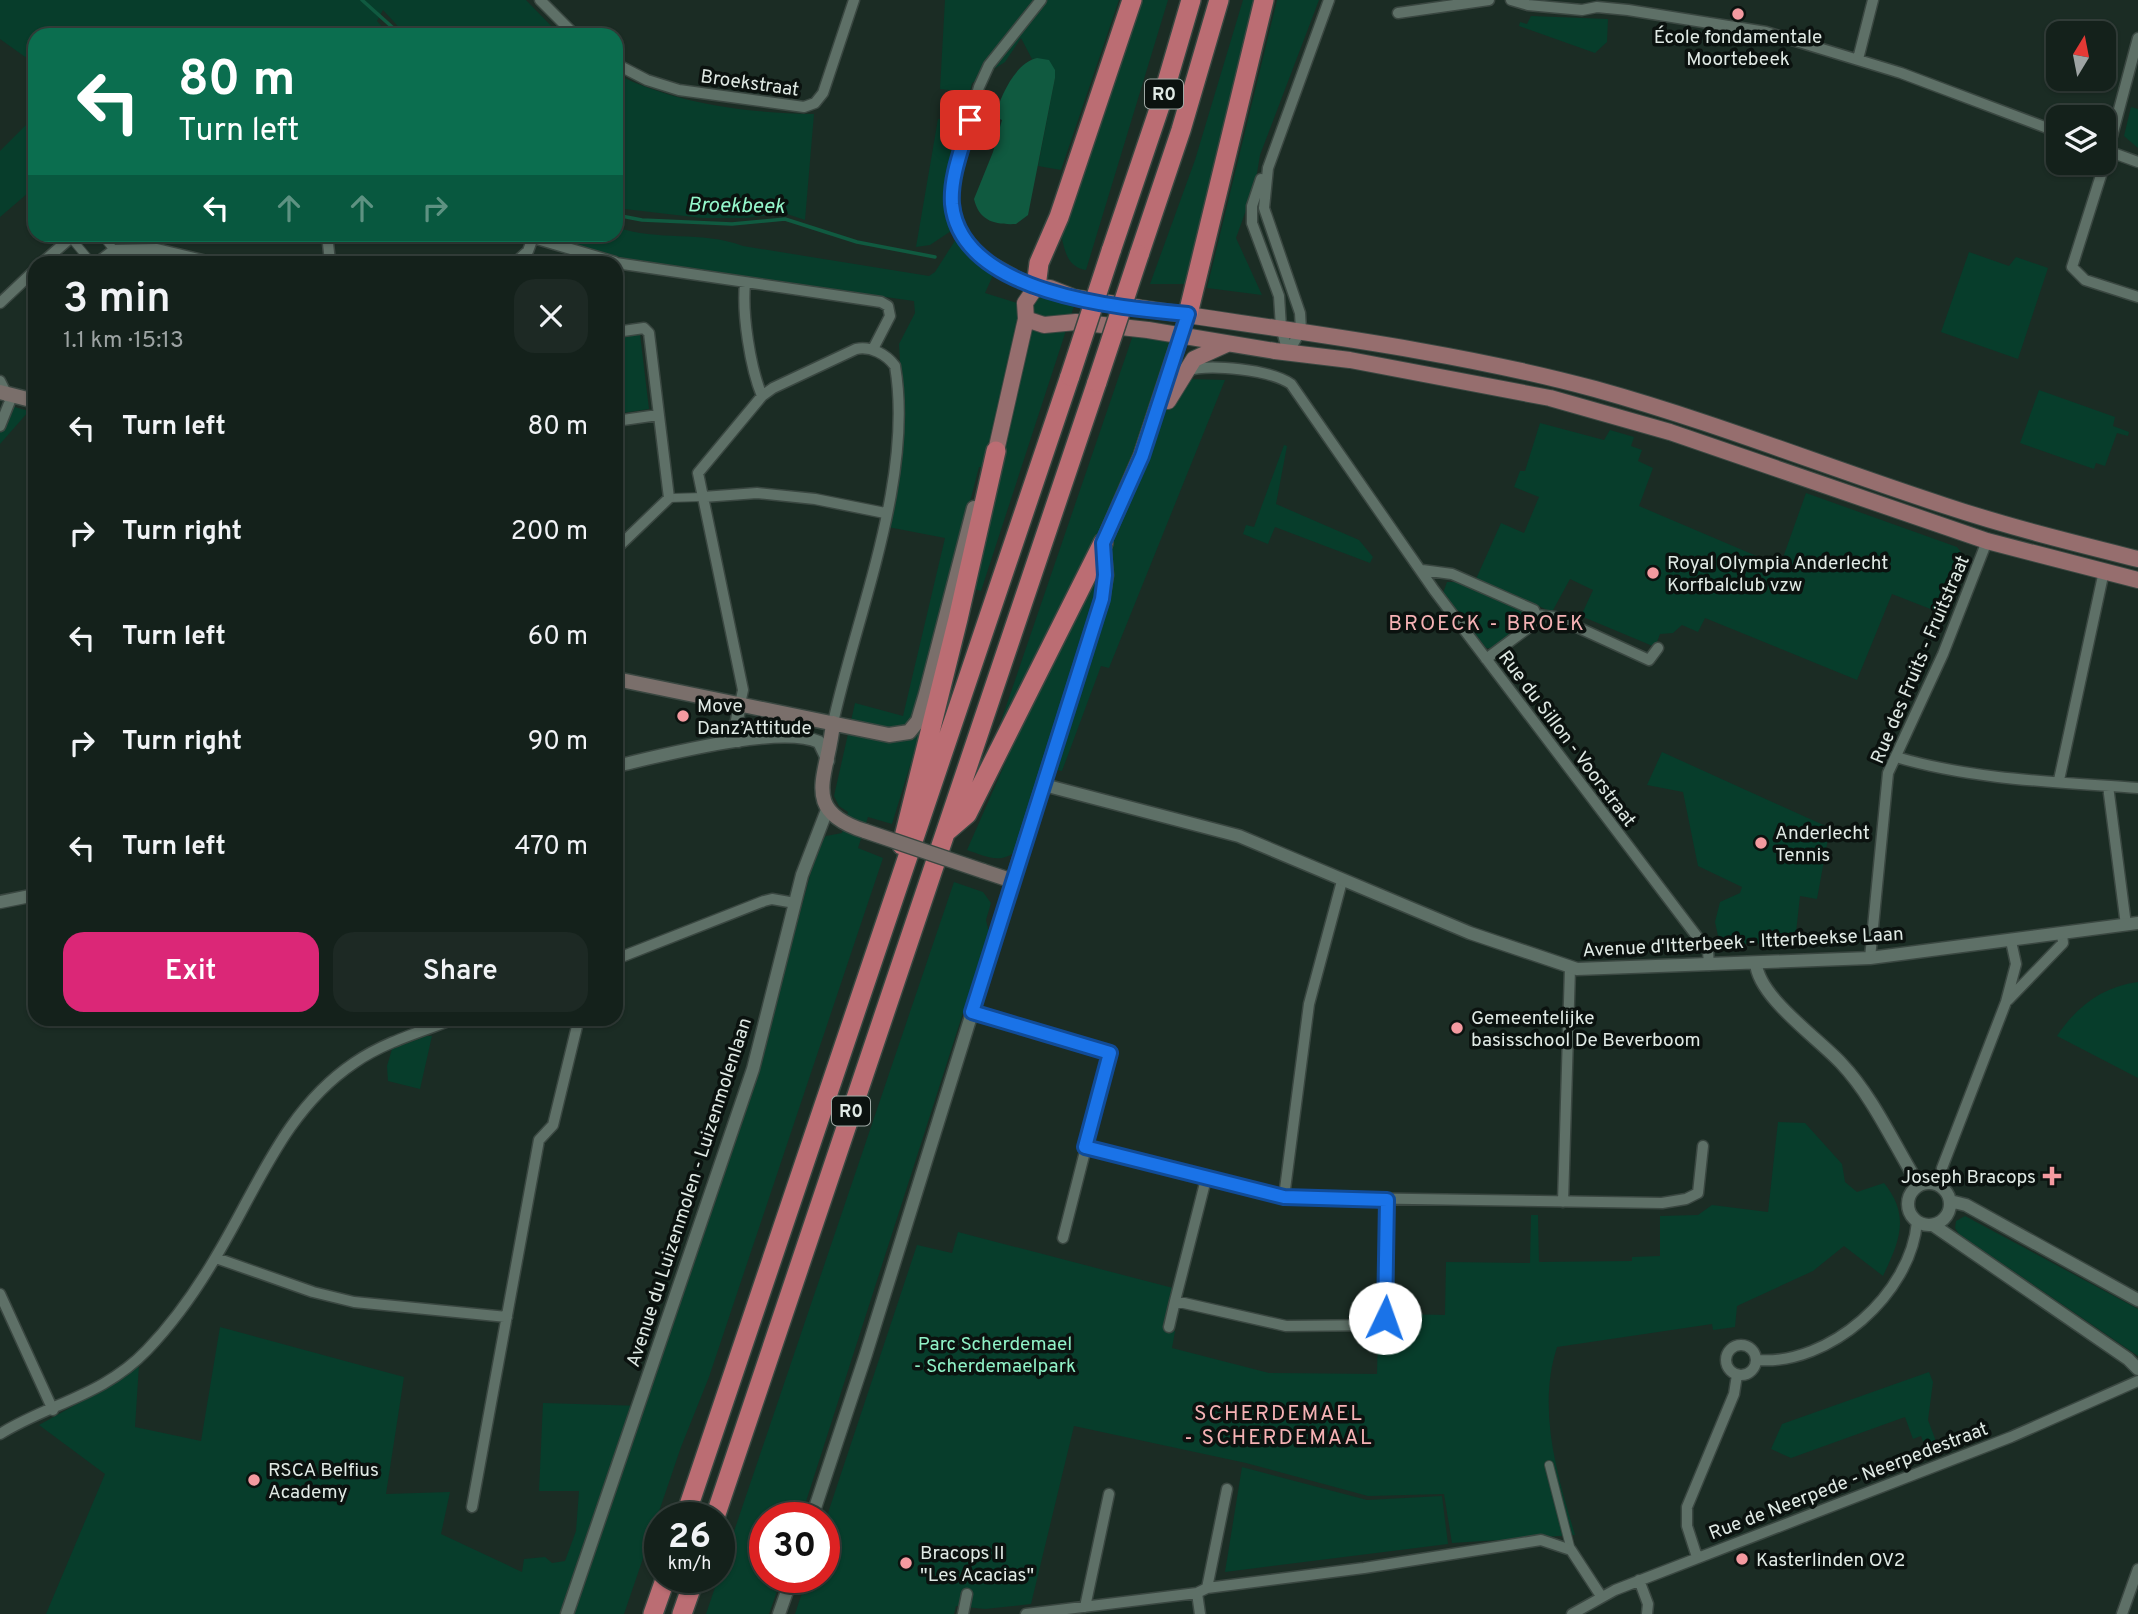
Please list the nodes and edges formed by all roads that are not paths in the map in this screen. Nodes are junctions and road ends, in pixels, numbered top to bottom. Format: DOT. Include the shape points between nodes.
graph roads {
  1 [pos="540,0"];
  2 [pos="854,0"];
  3 [pos="1041,0"];
  4 [pos="1132,0"];
  5 [pos="1191,0"];
  6 [pos="1219,0"];
  7 [pos="1232,0"];
  8 [pos="1264,0"];
  9 [pos="1329,0"];
  10 [pos="1489,0"];
  11 [pos="1511,0"];
  12 [pos="1873,0"];
  13 [pos="1398,13"];
  14 [pos="568,28"];
  15 [pos="1207,43"];
  16 [pos="2137,46"];
  17 [pos="1857,58"];
  18 [pos="623,68"];
  19 [pos="2116,116"];
  20 [pos="2046,128"];
  21 [pos="2116,154"];
  22 [pos="2138,162"];
  23 [pos="1268,167"];
  24 [pos="2101,175"];
  25 [pos="66,242"];
  26 [pos="108,242"];
  27 [pos="539,242"];
  28 [pos="114,250"];
  29 [pos="50,256"];
  30 [pos="106,256"];
  31 [pos="184,256"];
  32 [pos="589,256"];
  33 [pos="623,264"];
  34 [pos="28,277"];
  35 [pos="745,283"];
  36 [pos="1036,287"];
  37 [pos="2138,298"];
  38 [pos="0,303"];
  39 [pos="1188,314"];
  40 [pos="1026,319"];
  41 [pos="1281,327"];
  42 [pos="1301,330"];
  43 [pos="623,331"];
  44 [pos="1181,335"];
  45 [pos="1230,343"];
  46 [pos="873,349"];
  47 [pos="1288,353"];
  48 [pos="1183,372"];
  49 [pos="4,393"];
  50 [pos="762,396"];
  51 [pos="28,399"];
  52 [pos="28,405"];
  53 [pos="658,415"];
  54 [pos="1155,417"];
  55 [pos="623,420"];
  56 [pos="0,426"];
  57 [pos="1776,447"];
  58 [pos="996,451"];
  59 [pos="1760,463"];
  60 [pos="703,497"];
  61 [pos="670,498"];
  62 [pos="885,513"];
  63 [pos="1987,541"];
  64 [pos="623,543"];
  65 [pos="1103,543"];
  66 [pos="2116,553"];
  67 [pos="2138,559"];
  68 [pos="1422,570"];
  69 [pos="2104,571"];
  70 [pos="2138,580"];
  71 [pos="1536,615"];
  72 [pos="1658,648"];
  73 [pos="1486,659"];
  74 [pos="623,680"];
  75 [pos="740,704"];
  76 [pos="833,723"];
  77 [pos="739,741"];
  78 [pos="1896,757"];
  79 [pos="829,761"];
  80 [pos="623,765"];
  81 [pos="2059,780"];
  82 [pos="1044,785"];
  83 [pos="2108,786"];
  84 [pos="2138,788"];
  85 [pos="827,810"];
  86 [pos="945,832"];
  87 [pos="1013,881"];
  88 [pos="1342,881"];
  89 [pos="28,896"];
  90 [pos="0,902"];
  91 [pos="795,903"];
  92 [pos="887,918"];
  93 [pos="2132,924"];
  94 [pos="2062,934"];
  95 [pos="2011,940"];
  96 [pos="623,956"];
  97 [pos="1870,958"];
  98 [pos="1756,963"];
  99 [pos="1709,965"];
  100 [pos="1570,968"];
  101 [pos="2006,1002"];
  102 [pos="972,1012"];
  103 [pos="438,1026"];
  104 [pos="577,1026"];
  105 [pos="1703,1146"];
  106 [pos="1085,1147"];
  107 [pos="1206,1179"];
  108 [pos="1919,1185"];
  109 [pos="1939,1186"];
  110 [pos="1284,1197"];
  111 [pos="1387,1200"];
  112 [pos="1950,1201"];
  113 [pos="1563,1202"];
  114 [pos="1917,1222"];
  115 [pos="1933,1225"];
  116 [pos="1063,1238"];
  117 [pos="216,1258"];
  118 [pos="0,1294"];
  119 [pos="2138,1300"];
  120 [pos="1175,1301"];
  121 [pos="507,1317"];
  122 [pos="1169,1327"];
  123 [pos="1757,1360"];
  124 [pos="2138,1369"];
  125 [pos="1738,1375"];
  126 [pos="2138,1381"];
  127 [pos="53,1410"];
  128 [pos="0,1434"];
  129 [pos="1549,1465"];
  130 [pos="1227,1489"];
  131 [pos="1109,1494"];
  132 [pos="690,1502"];
  133 [pos="720,1502"];
  134 [pos="817,1502"];
  135 [pos="472,1507"];
  136 [pos="1571,1549"];
  137 [pos="1697,1557"];
  138 [pos="2138,1569"];
  139 [pos="1639,1580"];
  140 [pos="1202,1590"];
  141 [pos="660,1593"];
  142 [pos="689,1593"];
  143 [pos="786,1593"];
  144 [pos="967,1594"];
  145 [pos="1601,1596"];
  146 [pos="1085,1607"];
  147 [pos="567,1614"];
  148 [pos="653,1614"];
  149 [pos="682,1614"];
  150 [pos="779,1614"];
  151 [pos="963,1614"];
  152 [pos="1026,1614"];
  153 [pos="1200,1614"];
  154 [pos="1572,1614"];
  155 [pos="1647,1614"];
  156 [pos="2122,1614"];
  1 -- 14 [label="street"];
  2 -- 18 [label="street, Broekstraat" via="823,93 804,107 679,90"];
  3 -- 36 [label="street" via="995,57 979,88 957,165 952,203 957,226 975,253"];
  4 -- 36 [label="highway" via="1040,263"];
  5 -- 92 [label="highway, R0, bridge" via="1160,106"];
  6 -- 15 [label="highway, R0"];
  7 -- 15 [label="highway" via="1224,27"];
  8 -- 39 [label="highway"];
  9 -- 23 [label="street"];
  10 -- 13 [label="street"];
  11 -- 17 [label="street" via="1685,18 1766,32"];
  12 -- 17 [label="street"];
  15 -- 86 [label="highway, R0, bridge"];
  16 -- 19 [label="street"];
  17 -- 20 [label="street"];
  21 -- 22 [label="street"];
  23 -- 41 [label="street" via="1251,216 1279,296"];
  23 -- 42 [label="street" via="1264,208 1300,313"];
  24 -- 37 [label="street" via="2071,267 2085,280"];
  25 -- 29 [label="street"];
  26 -- 28 [label="street"];
  27 -- 32 [label="street"];
  28 -- 30 [label="street"];
  28 -- 31 [label="street" via="157,250"];
  33 -- 35 [label="street"];
  34 -- 38 [label="street"];
  35 -- 46 [label="street" via="885,304 891,316"];
  35 -- 50 [label="street" via="754,369"];
  36 -- 39 [label="main road"];
  36 -- 40 [label="main road" via="1025,303"];
  39 -- 41 [label="main road"];
  39 -- 44 [label="main road"];
  40 -- 44 [label="main road" via="1044,325 1076,322"];
  40 -- 58 [label="main road"];
  41 -- 42 [label="main road"];
  41 -- 47 [label="street"];
  42 -- 47 [label="street"];
  42 -- 57 [label="main road" via="1544,376"];
  43 -- 53 [label="street" via="647,329"];
  44 -- 45 [label="main road"];
  44 -- 54 [label="main road"];
  45 -- 47 [label="main road"];
  45 -- 48 [label="main road" via="1194,359"];
  46 -- 50 [label="street" via="856,349"];
  46 -- 62 [label="street" via="894,363 898,392 895,461"];
  47 -- 59 [label="main road" via="1397,367 1525,392"];
  48 -- 54 [label="main road"];
  48 -- 68 [label="street, Rue du Sillon - Voorstraat" via="1215,368 1288,382"];
  49 -- 51 [label="main road"];
  49 -- 52 [label="main road"];
  49 -- 56 [label="street"];
  50 -- 60 [label="street" via="699,469"];
  53 -- 55 [label="street"];
  53 -- 61 [label="street"];
  54 -- 65 [label="main road"];
  57 -- 59 [label="street" via="1773,457"];
  57 -- 66 [label="main road" via="1975,516"];
  58 -- 76 [label="main road" via="980,482 915,726 896,735"];
  58 -- 92 [label="highway" via="907,816"];
  59 -- 63 [label="main road"];
  60 -- 61 [label="street"];
  60 -- 62 [label="street" via="757,493"];
  60 -- 75 [label="street" via="743,690"];
  61 -- 64 [label="street"];
  62 -- 76 [label="street"];
  63 -- 66 [label="main road" via="2001,535 2095,556"];
  63 -- 69 [label="main road"];
  63 -- 78 [label="street, Rue des Fruits - Fruitstraat"];
  65 -- 82 [label="main road" via="1102,599"];
  65 -- 86 [label="highway" via="967,814"];
  66 -- 67 [label="main road"];
  68 -- 71 [label="street" via="1452,575 1529,607"];
  68 -- 73 [label="street, Rue du Sillon - Voorstraat"];
  69 -- 70 [label="main road"];
  69 -- 81 [label="street"];
  71 -- 72 [label="street" via="1555,618 1649,660"];
  71 -- 73 [label="street" via="1532,625"];
  73 -- 99 [label="street, Rue du Sillon - Voorstraat" via="1708,951"];
  74 -- 75 [label="main road"];
  75 -- 76 [label="main road"];
  75 -- 77 [label="street" via="735,731"];
  76 -- 79 [label="main road"];
  77 -- 79 [label="street" via="810,737 825,748"];
  77 -- 80 [label="street"];
  78 -- 81 [label="street" via="1971,775"];
  78 -- 97 [label="street, Rue des Fruits - Fruitstraat" via="1888,773"];
  79 -- 85 [label="main road" via="822,790"];
  81 -- 83 [label="street"];
  82 -- 87 [label="main road"];
  82 -- 88 [label="street, Avenue d'Itterbeek - Itterbeekse Laan" via="1238,836"];
  83 -- 84 [label="street"];
  83 -- 93 [label="street"];
  85 -- 87 [label="main road, bridge" via="846,825"];
  85 -- 91 [label="street, Avenue du Luizenmolen - Luizenmolenlaan"];
  86 -- 133 [label="highway, R0"];
  87 -- 102 [label="street"];
  88 -- 100 [label="street, Avenue d'Itterbeek - Itterbeekse Laan"];
  88 -- 110 [label="street" via="1309,1004"];
  89 -- 90 [label="street"];
  91 -- 96 [label="street" via="764,901"];
  91 -- 147 [label="street, Avenue du Luizenmolen - Luizenmolenlaan" via="751,1074"];
  92 -- 132 [label="highway, R0"];
  93 -- 94 [label="street, Avenue d'Itterbeek - Itterbeekse Laan"];
  94 -- 95 [label="street, Avenue d'Itterbeek - Itterbeekse Laan"];
  94 -- 101 [label="street" via="2063,943"];
  95 -- 97 [label="street, Avenue d'Itterbeek - Itterbeekse Laan"];
  95 -- 101 [label="street" via="2016,964"];
  97 -- 98 [label="street, Avenue d'Itterbeek - Itterbeekse Laan"];
  98 -- 99 [label="street, Avenue d'Itterbeek - Itterbeekse Laan"];
  98 -- 108 [label="street" via="1756,974 1770,995 1842,1065 1868,1098"];
  99 -- 100 [label="street, Avenue d'Itterbeek - Itterbeekse Laan"];
  100 -- 113 [label="street"];
  101 -- 109 [label="street"];
  102 -- 106 [label="street" via="1110,1053"];
  102 -- 134 [label="street"];
  103 -- 117 [label="street" via="356,1061 313,1097 268,1158"];
  104 -- 121 [label="street" via="553,1125 538,1140"];
  105 -- 113 [label="street" via="1698,1193 1686,1199"];
  106 -- 107 [label="street"];
  106 -- 116 [label="street"];
  107 -- 110 [label="street"];
  107 -- 120 [label="street"];
  108 -- 109 [label="street"];
  108 -- 114 [label="street" via="1908,1201"];
  109 -- 112 [label="street"];
  110 -- 111 [label="street"];
  111 -- 113 [label="street"];
  111 -- 120 [label="street" via="1388,1311 1381,1325 1286,1326"];
  112 -- 115 [label="street" via="1947,1216"];
  112 -- 119 [label="street" via="1966,1205"];
  114 -- 115 [label="street"];
  114 -- 123 [label="street" via="1916,1238 1903,1267 1866,1318 1836,1339 1779,1362"];
  115 -- 124 [label="street"];
  117 -- 121 [label="street" via="354,1302"];
  117 -- 127 [label="street" via="192,1296 145,1352 112,1379"];
  118 -- 127 [label="street"];
  120 -- 122 [label="street"];
  121 -- 135 [label="street"];
  123 -- 125 [label="street" via="1751,1372"];
  123 -- 125 [label="street" via="1749,1346 1733,1346 1726,1362"];
  125 -- 137 [label="street" via="1687,1507 1687,1526"];
  126 -- 137 [label="street, Rue de Neerpede - Neerpedestraat" via="2011,1437"];
  127 -- 128 [label="street"];
  129 -- 136 [label="street"];
  130 -- 140 [label="street"];
  131 -- 146 [label="street"];
  136 -- 140 [label="street" via="1541,1540"];
  136 -- 145 [label="street"];
  137 -- 139 [label="street, Rue de Neerpede - Neerpedestraat"];
  138 -- 156 [label="street"];
  139 -- 145 [label="street, Rue de Neerpede - Neerpedestraat"];
  139 -- 155 [label="street"];
  140 -- 146 [label="street"];
  140 -- 153 [label="street"];
  141 -- 148 [label="highway"];
  142 -- 149 [label="highway"];
  143 -- 150 [label="street"];
  144 -- 151 [label="street"];
  145 -- 154 [label="street, Rue de Neerpede - Neerpedestraat"];
  146 -- 152 [label="street"];
}
